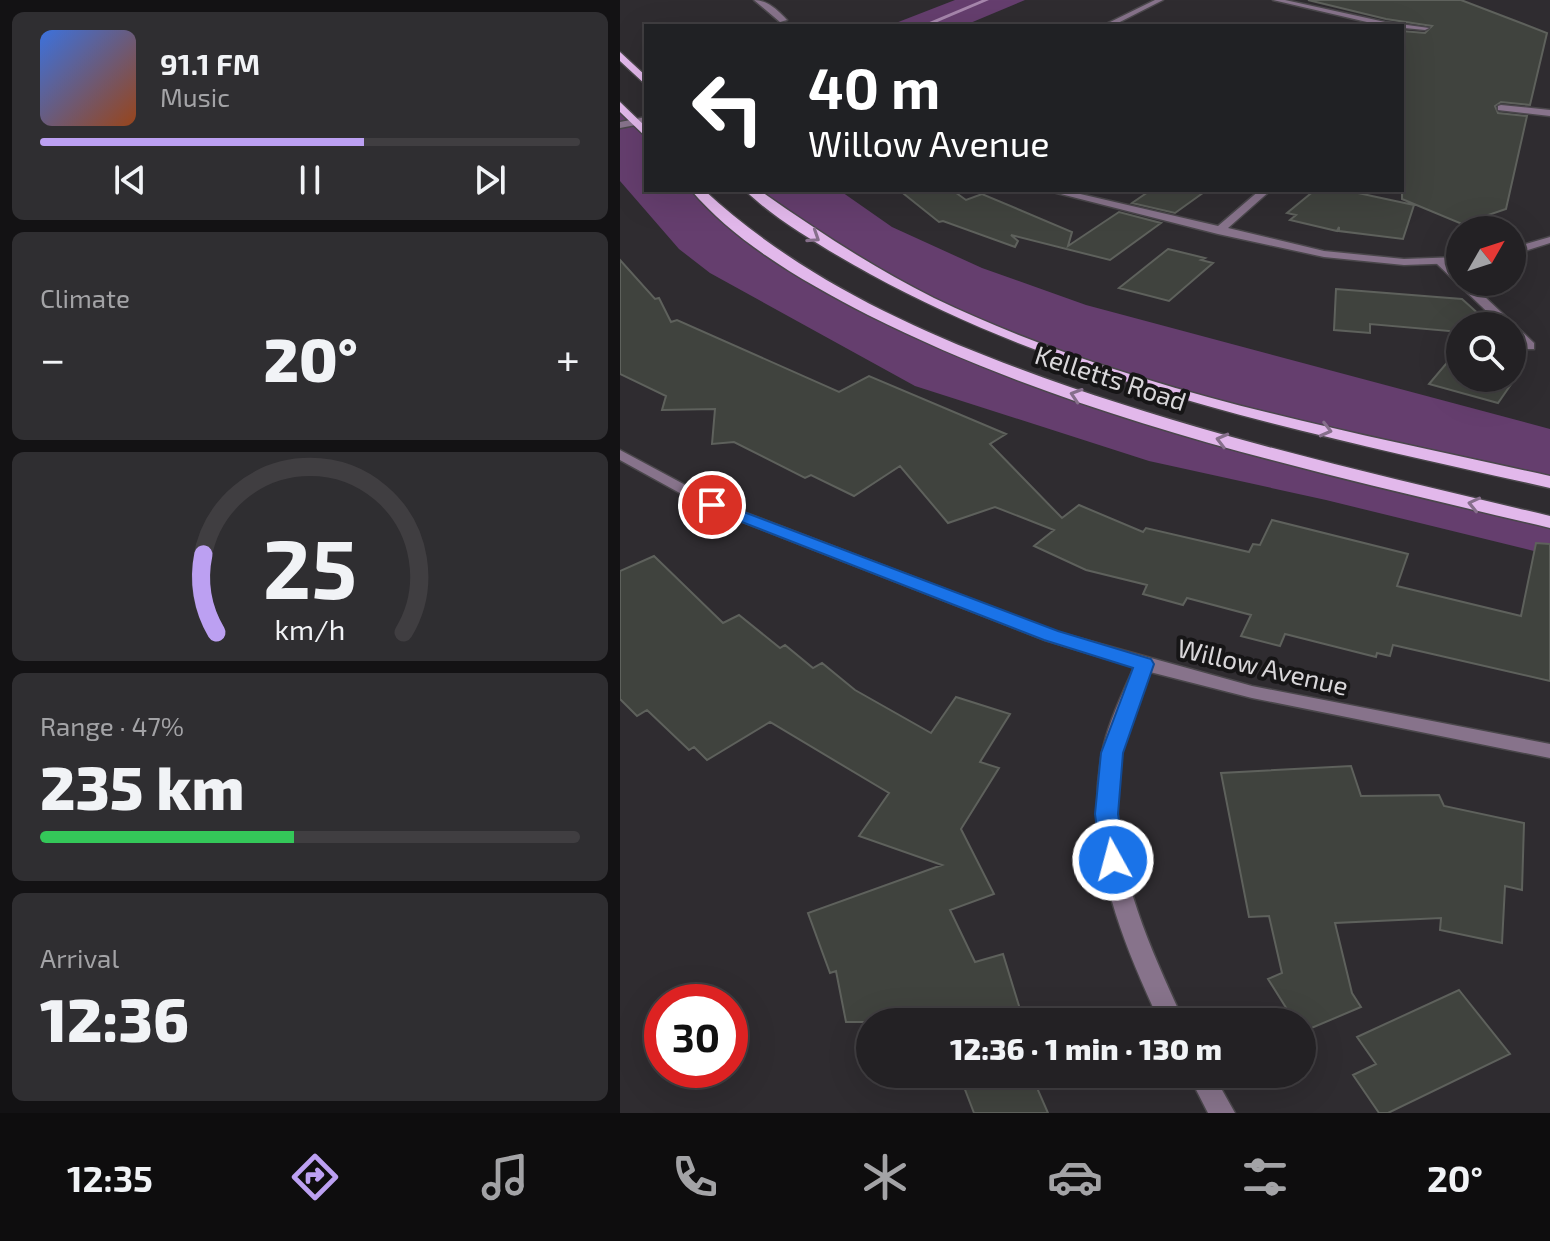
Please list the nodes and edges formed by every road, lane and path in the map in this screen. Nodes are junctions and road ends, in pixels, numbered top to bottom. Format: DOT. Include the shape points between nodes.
graph roads {
  1 [pos="757,0"];
  2 [pos="1160,0"];
  3 [pos="1276,0"];
  4 [pos="783,20"];
  5 [pos="1110,24"];
  6 [pos="1385,24"];
  7 [pos="1404,26"];
  8 [pos="1425,28"];
  9 [pos="620,55"];
  10 [pos="644,80"];
  11 [pos="620,105"];
  12 [pos="1501,108"];
  13 [pos="1550,113"];
  14 [pos="641,121"];
  15 [pos="620,125"];
  16 [pos="699,192"];
  17 [pos="754,192"];
  18 [pos="1058,192"];
  19 [pos="1264,192"];
  20 [pos="1218,231"];
  21 [pos="1550,240"];
  22 [pos="1526,248"];
  23 [pos="1440,261"];
  24 [pos="1446,261"];
  25 [pos="1446,267"];
  26 [pos="1477,296"];
  27 [pos="1493,312"];
  28 [pos="1526,342"];
  29 [pos="1530,346"];
  30 [pos="620,454"];
  31 [pos="1550,482"];
  32 [pos="1550,522"];
  33 [pos="1144,664"];
  34 [pos="1550,751"];
  35 [pos="1165,1008"];
  36 [pos="1208,1088"];
  37 [pos="1222,1113"];
  1 -- 4 [label="street"];
  2 -- 5 [label="street"];
  3 -- 6 [label="street"];
  7 -- 8 [label="street"];
  9 -- 10 [label="main road"];
  11 -- 14 [label="main road"];
  12 -- 13 [label="street"];
  14 -- 15 [label="street"];
  32 -- 16 [label="main road, Kelletts Road, one-way" via="1211,437 990,363 820,283 759,244"];
  17 -- 31 [label="main road, Kelletts Road, one-way" via="849,260 978,322 1055,351 1251,411"];
  18 -- 20 [label="street"];
  19 -- 20 [label="street"];
  20 -- 23 [label="street" via="1351,258"];
  21 -- 22 [label="street"];
  23 -- 24 [label="street"];
  23 -- 25 [label="street"];
  26 -- 27 [label="street"];
  28 -- 29 [label="street"];
  30 -- 33 [label="street, Willow Avenue" via="712,505 1037,631"];
  33 -- 34 [label="street, Willow Avenue" via="1305,704"];
  33 -- 35 [label="street" via="1112,753 1107,814 1123,907"];
  36 -- 37 [label="street"];
}
